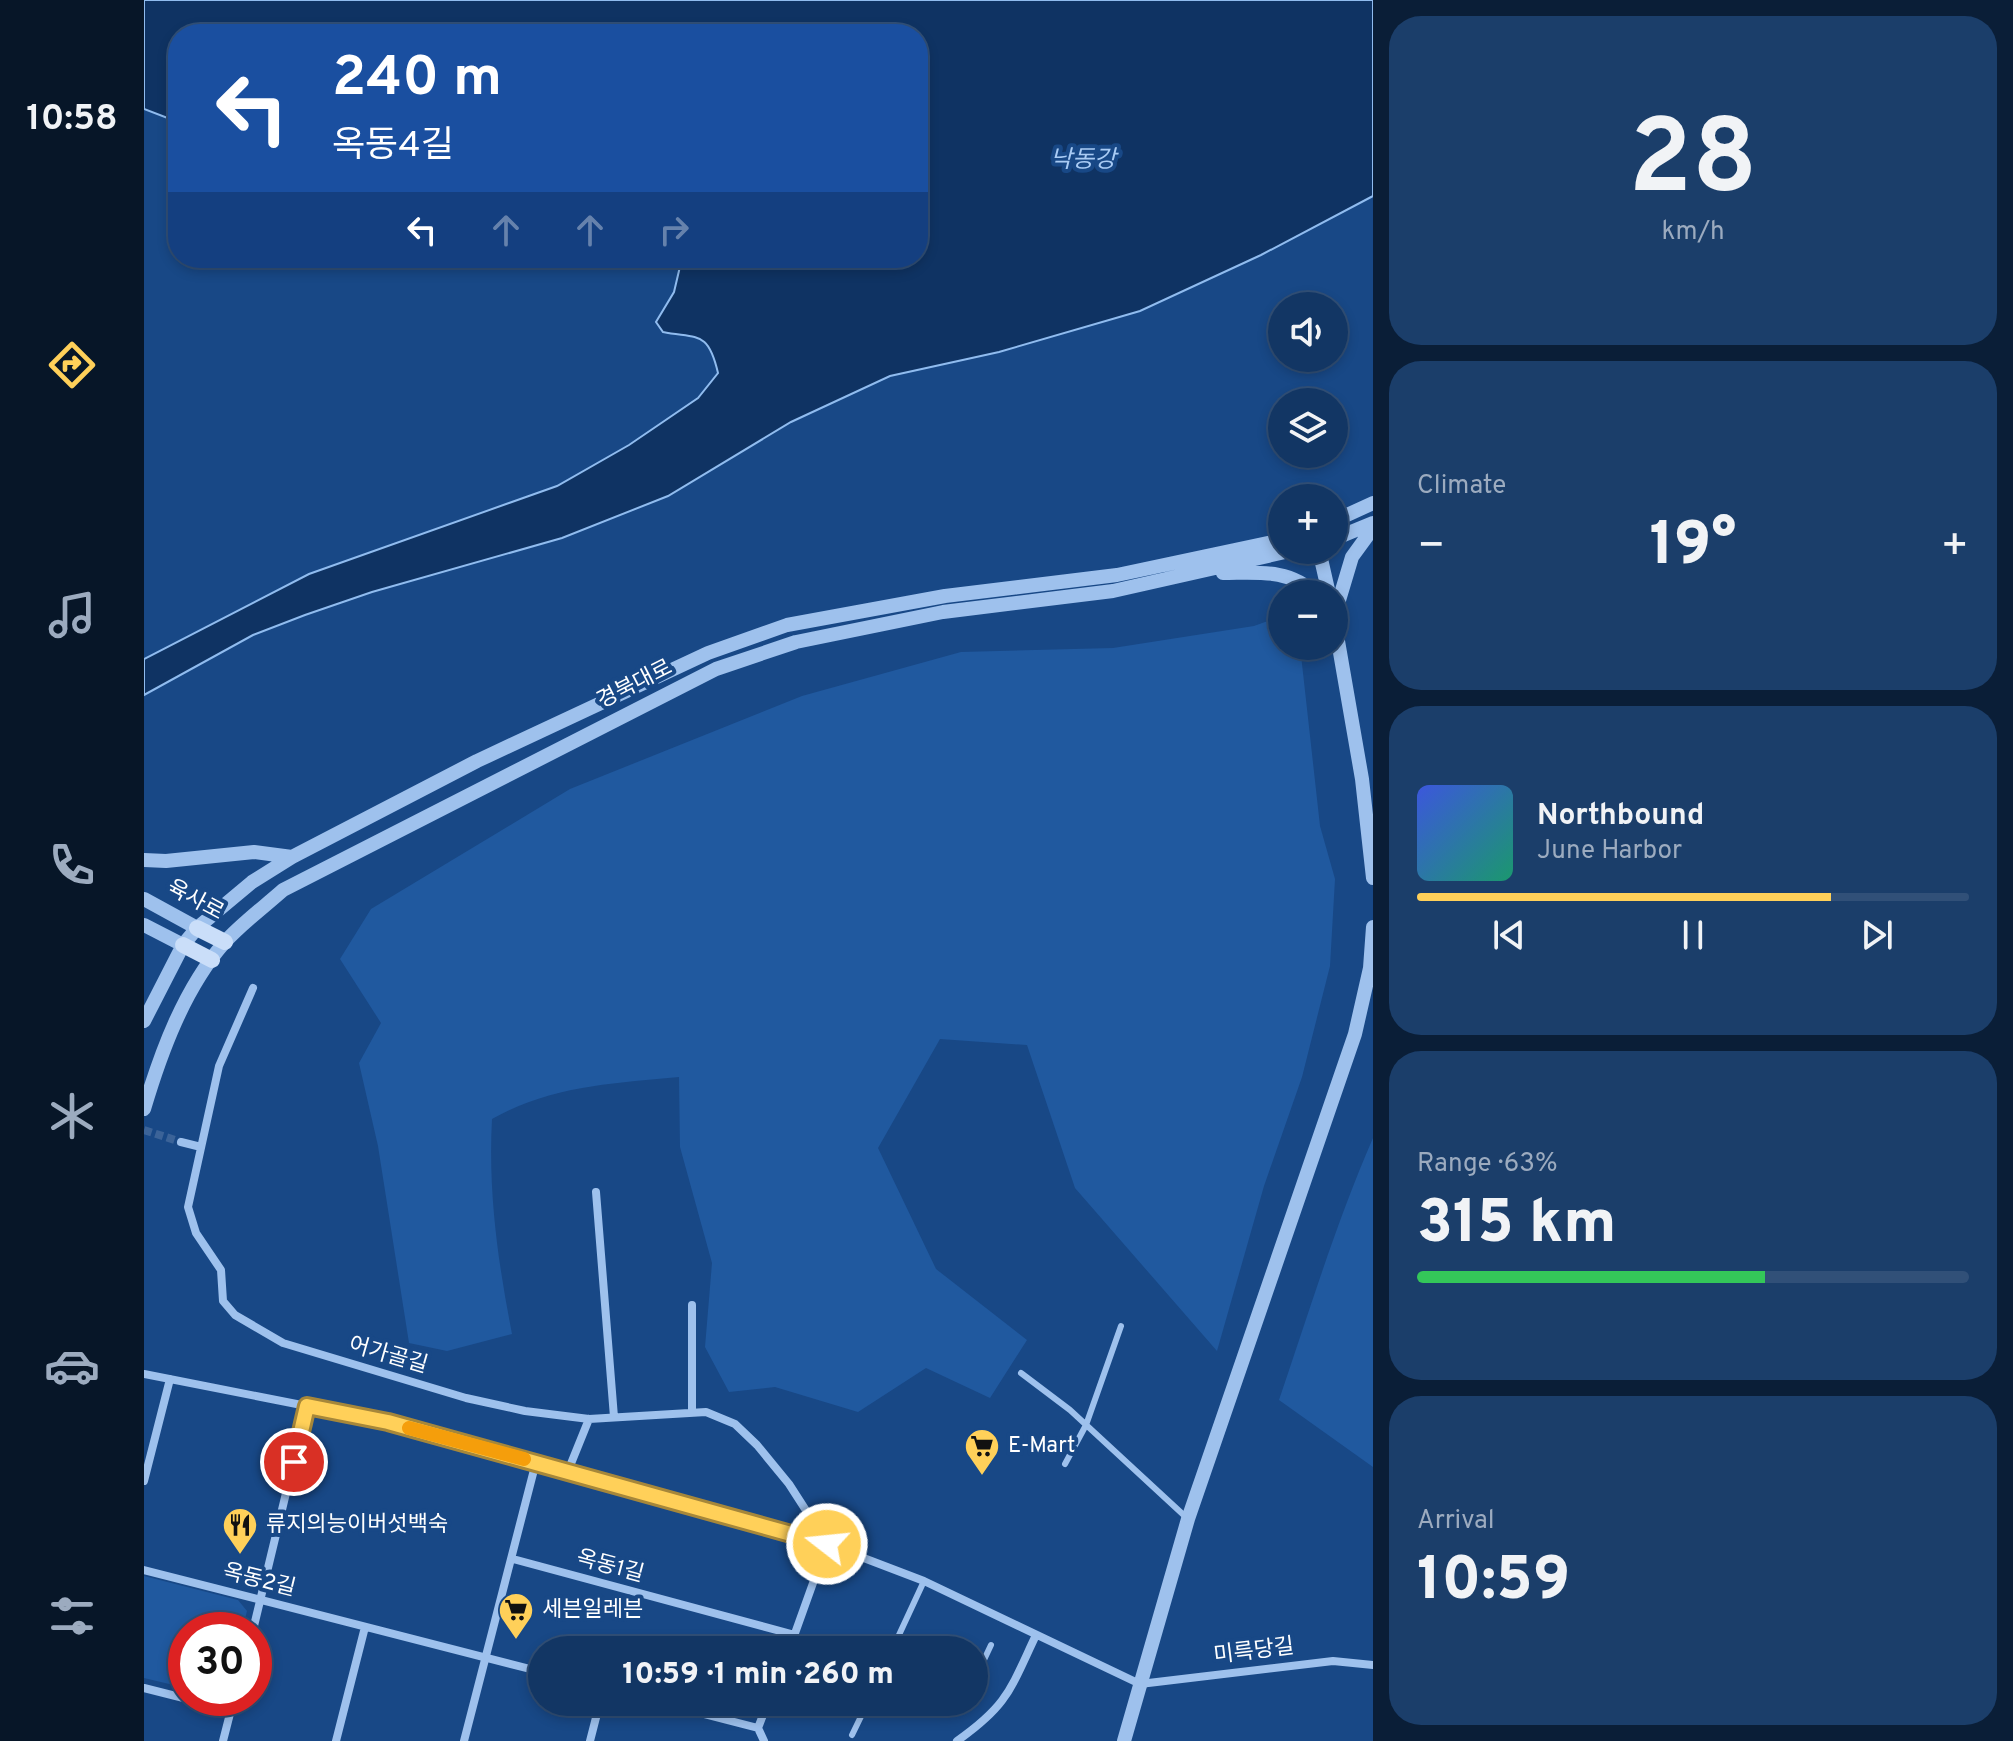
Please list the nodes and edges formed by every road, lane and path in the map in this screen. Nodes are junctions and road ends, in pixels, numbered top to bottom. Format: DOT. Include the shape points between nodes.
graph roads {
  1 [pos="1373,503"];
  2 [pos="1348,515"];
  3 [pos="1373,526"];
  4 [pos="1348,534"];
  5 [pos="1268,543"];
  6 [pos="1268,556"];
  7 [pos="1194,573"];
  8 [pos="1298,580"];
  9 [pos="1345,580"];
  10 [pos="1341,660"];
  11 [pos="292,857"];
  12 [pos="144,860"];
  13 [pos="1373,878"];
  14 [pos="144,899"];
  15 [pos="144,925"];
  16 [pos="1373,927"];
  17 [pos="197,928"];
  18 [pos="225,942"];
  19 [pos="183,945"];
  20 [pos="212,960"];
  21 [pos="253,988"];
  22 [pos="144,1021"];
  23 [pos="144,1109"];
  24 [pos="181,1142"];
  25 [pos="201,1147"];
  26 [pos="596,1192"];
  27 [pos="692,1305"];
  28 [pos="1121,1326"];
  29 [pos="1021,1373"];
  30 [pos="144,1374"];
  31 [pos="170,1379"];
  32 [pos="307,1406"];
  33 [pos="692,1411"];
  34 [pos="614,1417"];
  35 [pos="589,1419"];
  36 [pos="1086,1425"];
  37 [pos="536,1462"];
  38 [pos="1065,1464"];
  39 [pos="568,1471"];
  40 [pos="144,1481"];
  41 [pos="1188,1519"];
  42 [pos="827,1544"];
  43 [pos="513,1559"];
  44 [pos="144,1570"];
  45 [pos="924,1581"];
  46 [pos="261,1600"];
  47 [pos="258,1612"];
  48 [pos="365,1627"];
  49 [pos="795,1635"];
  50 [pos="1036,1635"];
  51 [pos="898,1636"];
  52 [pos="991,1645"];
  53 [pos="988,1651"];
  54 [pos="486,1658"];
  55 [pos="1373,1665"];
  56 [pos="528,1668"];
  57 [pos="1140,1684"];
  58 [pos="144,1688"];
  59 [pos="168,1694"];
  60 [pos="229,1716"];
  61 [pos="596,1716"];
  62 [pos="711,1716"];
  63 [pos="763,1716"];
  64 [pos="861,1716"];
  65 [pos="758,1728"];
  66 [pos="852,1735"];
  67 [pos="223,1741"];
  68 [pos="336,1741"];
  69 [pos="464,1741"];
  70 [pos="590,1741"];
  71 [pos="764,1741"];
  72 [pos="957,1741"];
  73 [pos="1124,1741"];
  1 -- 2 [label="street"];
  3 -- 4 [label="street"];
  3 -- 9 [label="street" via="1352,557"];
  5 -- 11 [label="street, 경북대로" via="1117,575 945,596 787,625 708,653 492,754"];
  6 -- 7 [label="street, 경북대로"];
  7 -- 8 [label="street" via="1273,573"];
  7 -- 18 [label="street, 경북대로" via="1113,591 943,612 796,642 716,669 335,860 283,890"];
  10 -- 13 [label="street"];
  11 -- 12 [label="street" via="254,852"];
  11 -- 17 [label="street, 경북대로"];
  14 -- 17 [label="street, 육사로"];
  15 -- 19 [label="street, 육사로"];
  16 -- 41 [label="street" via="1370,968 1338,1087"];
  17 -- 18 [label="main road, 육사로"];
  17 -- 19 [label="street, 경북대로"];
  18 -- 20 [label="street, 경북대로"];
  19 -- 20 [label="main road, 육사로"];
  19 -- 22 [label="street, 경북대로"];
  20 -- 23 [label="street, 경북대로" via="172,1028"];
  21 -- 25 [label="street, 어가골길" via="219,1066"];
  24 -- 25 [label="street"];
  25 -- 35 [label="street, 어가골길" via="188,1207 190,1222 218,1262 223,1301 235,1315 283,1343 466,1398"];
  26 -- 34 [label="street"];
  27 -- 33 [label="street"];
  28 -- 36 [label="lane"];
  29 -- 36 [label="lane"];
  30 -- 31 [label="street"];
  31 -- 32 [label="street"];
  31 -- 40 [label="street"];
  32 -- 37 [label="street"];
  32 -- 46 [label="street"];
  33 -- 34 [label="street, 어가골길"];
  33 -- 42 [label="street, 어가골길" via="735,1424 757,1445"];
  34 -- 35 [label="street, 어가골길"];
  35 -- 39 [label="street"];
  36 -- 38 [label="lane"];
  36 -- 41 [label="lane"];
  37 -- 39 [label="street"];
  37 -- 43 [label="street"];
  39 -- 42 [label="street"];
  41 -- 57 [label="street"];
  42 -- 45 [label="street"];
  42 -- 49 [label="street"];
  43 -- 49 [label="street, 옥동1길"];
  43 -- 54 [label="street"];
  44 -- 46 [label="street, 옥동2길"];
  45 -- 50 [label="street"];
  45 -- 51 [label="lane"];
  46 -- 47 [label="street"];
  46 -- 48 [label="street, 옥동2길"];
  48 -- 54 [label="street, 옥동2길"];
  48 -- 68 [label="street"];
  50 -- 57 [label="street"];
  50 -- 72 [label="street" via="1005,1701"];
  52 -- 53 [label="lane"];
  54 -- 56 [label="street, 옥동2길"];
  54 -- 69 [label="street"];
  55 -- 57 [label="street, 미륵당길" via="1333,1661"];
  57 -- 73 [label="street"];
  58 -- 59 [label="street"];
  60 -- 67 [label="street"];
  61 -- 70 [label="street"];
  62 -- 65 [label="street"];
  63 -- 65 [label="street"];
  64 -- 66 [label="lane"];
  65 -- 71 [label="street"];
}
